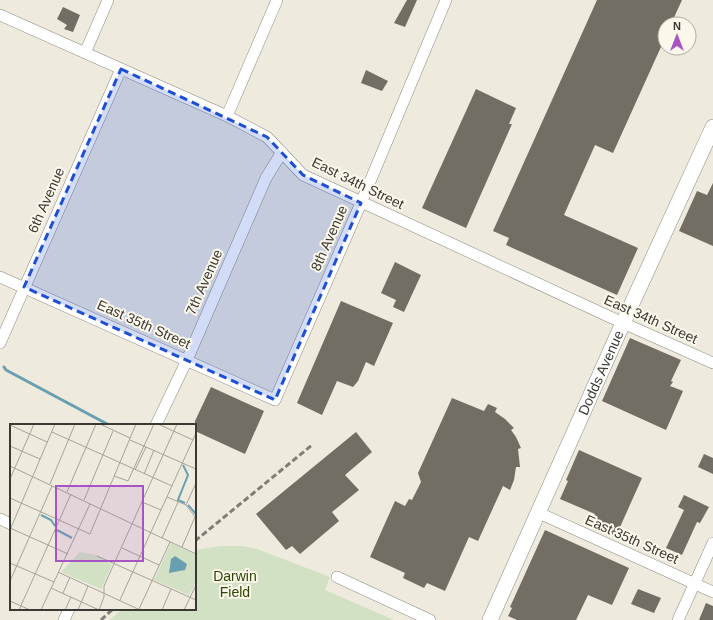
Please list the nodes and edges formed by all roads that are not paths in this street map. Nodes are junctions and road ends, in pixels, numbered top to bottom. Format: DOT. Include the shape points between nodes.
graph roads {
  1 [pos="108,0"];
  2 [pos="277,0"];
  3 [pos="446,0"];
  4 [pos="0,14"];
  5 [pos="85,53"];
  6 [pos="121,70"];
  7 [pos="227,116"];
  8 [pos="712,131"];
  9 [pos="282,152"];
  10 [pos="361,202"];
  11 [pos="0,277"];
  12 [pos="24,287"];
  13 [pos="623,323"];
  14 [pos="0,343"];
  15 [pos="187,360"];
  16 [pos="713,363"];
  17 [pos="275,400"];
  18 [pos="156,424"];
  19 [pos="539,513"];
  20 [pos="0,519"];
  21 [pos="10,524"];
  22 [pos="713,543"];
  23 [pos="337,577"];
  24 [pos="695,584"];
  25 [pos="713,592"];
  26 [pos="69,610"];
  27 [pos="64,620"];
  28 [pos="430,620"];
  29 [pos="490,620"];
  30 [pos="678,620"];
  1 -- 5 [label="street"];
  2 -- 7 [label="street"];
  3 -- 10 [label="street, 8th Avenue"];
  4 -- 5 [label="street, East 34th Street"];
  5 -- 6 [label="street, East 34th Street"];
  6 -- 7 [label="street, East 34th Street"];
  6 -- 12 [label="street, 6th Avenue"];
  7 -- 9 [label="street, East 34th Street" via="267,137"];
  8 -- 13 [label="street, Dodds Avenue"];
  9 -- 10 [label="street, East 34th Street" via="303,175"];
  9 -- 15 [label="street, 7th Avenue" via="266,178"];
  10 -- 13 [label="street, East 34th Street"];
  10 -- 17 [label="street, 8th Avenue"];
  11 -- 12 [label="street, East 35th Street"];
  12 -- 14 [label="street, 6th Avenue"];
  12 -- 15 [label="street, East 35th Street"];
  13 -- 16 [label="street, East 34th Street"];
  13 -- 19 [label="street, Dodds Avenue"];
  15 -- 17 [label="street, East 35th Street"];
  15 -- 18 [label="street, 7th Avenue"];
  19 -- 24 [label="street, East 35th Street"];
  19 -- 29 [label="street, Dodds Avenue"];
  20 -- 21 [label="street"];
  22 -- 24 [label="street"];
  23 -- 28 [label="street"];
  24 -- 25 [label="street, East 35th Street"];
  24 -- 30 [label="street"];
  26 -- 27 [label="street"];
}
